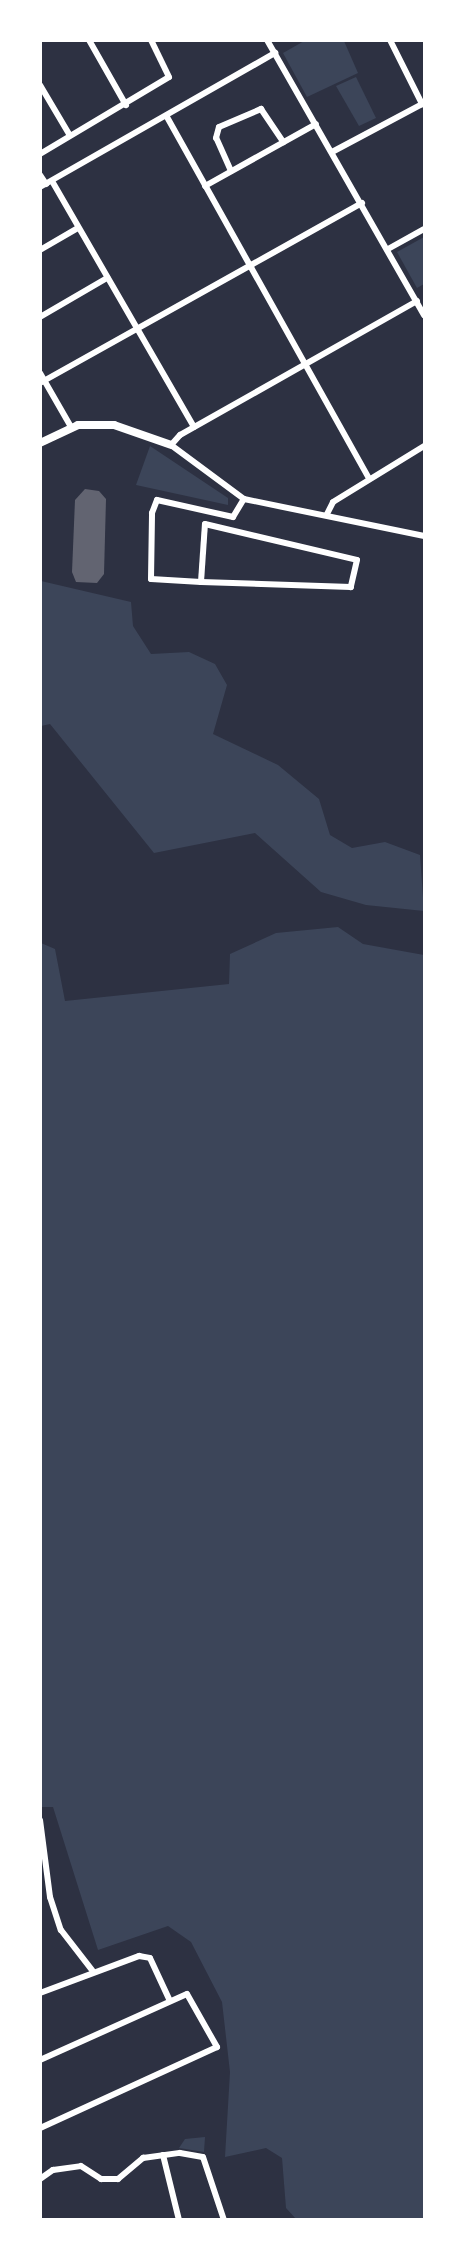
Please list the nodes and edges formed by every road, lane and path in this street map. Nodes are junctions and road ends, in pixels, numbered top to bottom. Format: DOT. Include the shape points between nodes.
graph roads {
  1 [pos="89,40"];
  2 [pos="152,40"];
  3 [pos="267,40"];
  4 [pos="390,40"];
  5 [pos="275,53"];
  6 [pos="40,85"];
  7 [pos="423,104"];
  8 [pos="126,105"];
  9 [pos="167,117"];
  10 [pos="315,124"];
  11 [pos="69,134"];
  12 [pos="283,142"];
  13 [pos="332,152"];
  14 [pos="40,154"];
  15 [pos="231,171"];
  16 [pos="40,175"];
  17 [pos="46,184"];
  18 [pos="205,186"];
  19 [pos="362,203"];
  20 [pos="78,228"];
  21 [pos="424,229"];
  22 [pos="388,249"];
  23 [pos="40,250"];
  24 [pos="248,265"];
  25 [pos="107,279"];
  26 [pos="417,301"];
  27 [pos="424,315"];
  28 [pos="40,317"];
  29 [pos="136,330"];
  30 [pos="305,364"];
  31 [pos="40,373"];
  32 [pos="43,382"];
  33 [pos="71,427"];
  34 [pos="194,427"];
  35 [pos="40,443"];
  36 [pos="171,445"];
  37 [pos="424,447"];
  38 [pos="369,478"];
  39 [pos="243,499"];
  40 [pos="327,514"];
  41 [pos="424,536"];
  42 [pos="201,582"];
  43 [pos="40,1820"];
  44 [pos="92,1970"];
  45 [pos="40,1993"];
  46 [pos="170,2001"];
  47 [pos="40,2060"];
  48 [pos="40,2128"];
  49 [pos="163,2155"];
  50 [pos="40,2179"];
  51 [pos="178,2220"];
  52 [pos="224,2220"];
  1 -- 8 [label="street"];
  2 -- 8 [label="street" via="169,77"];
  3 -- 5 [label="street"];
  4 -- 7 [label="street"];
  5 -- 9 [label="street"];
  5 -- 10 [label="street"];
  6 -- 11 [label="street"];
  7 -- 13 [label="street"];
  8 -- 11 [label="street"];
  9 -- 17 [label="street"];
  9 -- 18 [label="street"];
  10 -- 12 [label="street"];
  10 -- 13 [label="street"];
  11 -- 14 [label="street"];
  12 -- 15 [label="street"];
  12 -- 15 [label="street" via="261,109 219,127 216,138"];
  13 -- 19 [label="street"];
  15 -- 18 [label="street"];
  16 -- 17 [label="street"];
  17 -- 20 [label="street"];
  18 -- 24 [label="street"];
  19 -- 22 [label="street"];
  19 -- 24 [label="street"];
  20 -- 23 [label="street"];
  20 -- 25 [label="street"];
  21 -- 22 [label="street"];
  22 -- 26 [label="street"];
  24 -- 29 [label="street"];
  24 -- 30 [label="street"];
  25 -- 28 [label="street"];
  25 -- 29 [label="street"];
  26 -- 27 [label="street"];
  26 -- 30 [label="street"];
  29 -- 32 [label="street"];
  29 -- 34 [label="street"];
  30 -- 34 [label="street"];
  30 -- 38 [label="street"];
  31 -- 32 [label="street"];
  32 -- 33 [label="street"];
  33 -- 35 [label="street"];
  33 -- 36 [label="street" via="114,425"];
  34 -- 36 [label="street"];
  36 -- 39 [label="street"];
  37 -- 38 [label="street"];
  38 -- 40 [label="street" via="333,502"];
  39 -- 40 [label="street"];
  39 -- 42 [label="street" via="233,517 157,500 152,513 151,579"];
  40 -- 41 [label="street"];
  42 -- 42 [label="street" via="351,588 357,560 205,525"];
  43 -- 44 [label="street" via="57,1919"];
  44 -- 45 [label="street"];
  44 -- 46 [label="street" via="139,1956 150,1958"];
  46 -- 47 [label="street"];
  46 -- 48 [label="street" via="187,1994 217,2048"];
  49 -- 50 [label="street" via="143,2158 118,2179 101,2179 81,2166 53,2170"];
  49 -- 51 [label="street"];
  49 -- 52 [label="street" via="180,2153 208,2162"];
}
